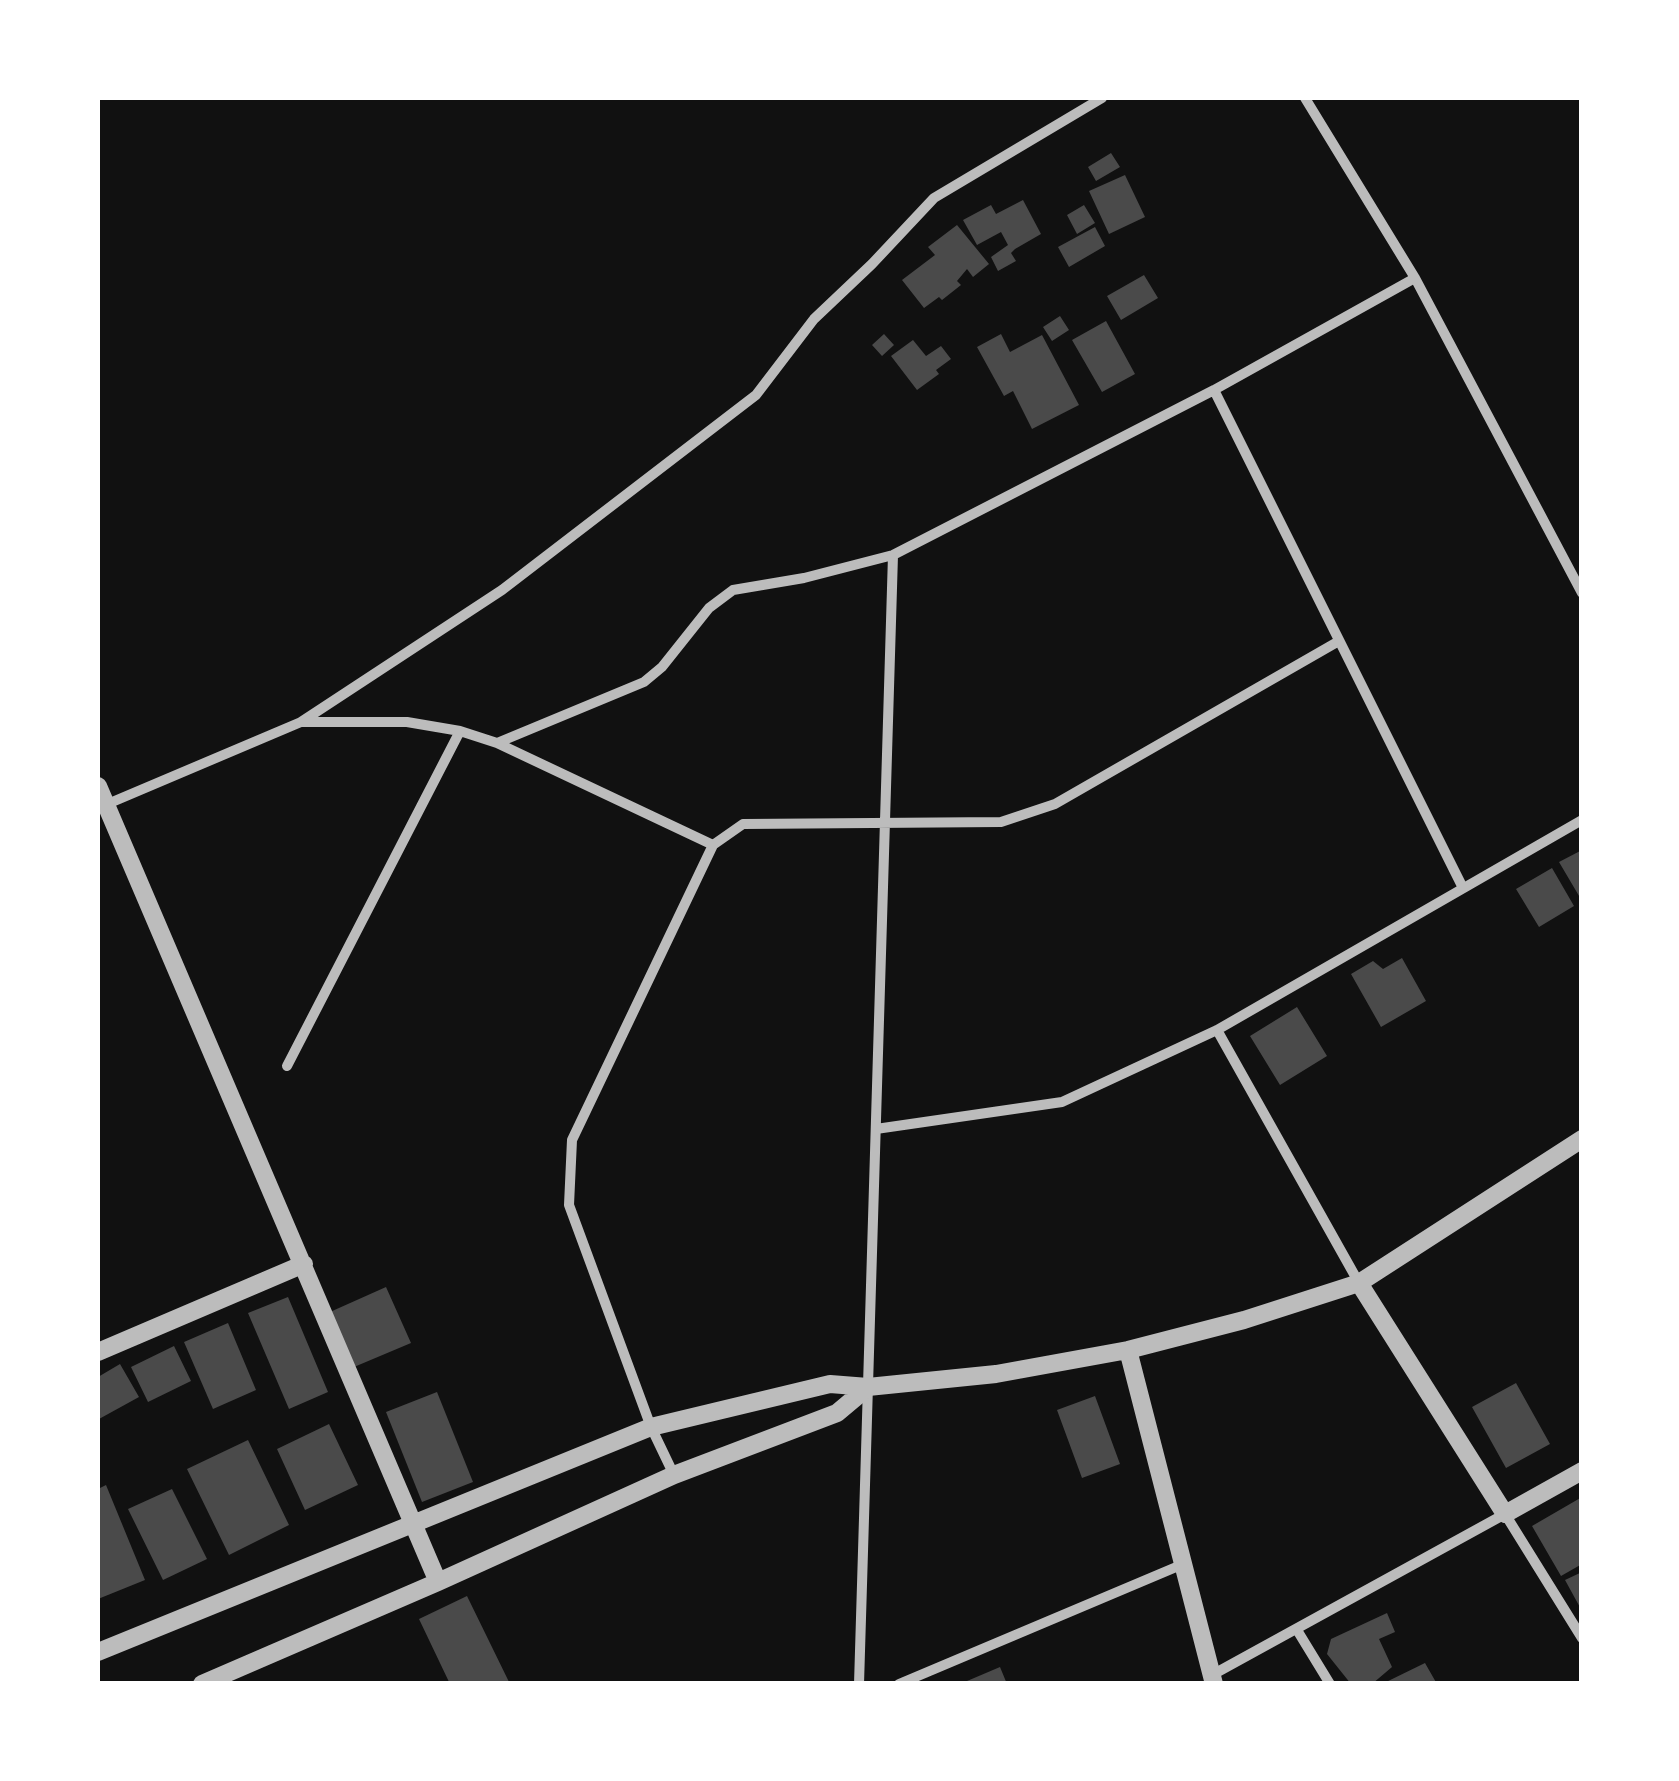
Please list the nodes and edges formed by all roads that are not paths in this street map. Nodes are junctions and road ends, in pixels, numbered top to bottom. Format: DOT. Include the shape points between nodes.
graph roads {
  1 [pos="1102,98"];
  2 [pos="1305,98"];
  3 [pos="1414,278"];
  4 [pos="1214,390"];
  5 [pos="893,555"];
  6 [pos="1582,594"];
  7 [pos="1339,641"];
  8 [pos="300,722"];
  9 [pos="460,731"];
  10 [pos="497,743"];
  11 [pos="100,799"];
  12 [pos="1582,820"];
  13 [pos="885,823"];
  14 [pos="713,845"];
  15 [pos="1463,888"];
  16 [pos="1217,1030"];
  17 [pos="287,1066"];
  18 [pos="876,1129"];
  19 [pos="1582,1139"];
  20 [pos="304,1264"];
  21 [pos="1358,1283"];
  22 [pos="1128,1350"];
  23 [pos="98,1352"];
  24 [pos="868,1387"];
  25 [pos="651,1427"];
  26 [pos="1582,1470"];
  27 [pos="674,1476"];
  28 [pos="1505,1514"];
  29 [pos="415,1524"];
  30 [pos="1181,1565"];
  31 [pos="438,1582"];
  32 [pos="1297,1630"];
  33 [pos="1582,1638"];
  34 [pos="98,1652"];
  35 [pos="1213,1679"];
  36 [pos="202,1684"];
  37 [pos="859,1684"];
  38 [pos="899,1684"];
  39 [pos="1330,1684"];
  1 -- 8 [label="street" via="934,198 814,318 756,394 502,590"];
  2 -- 3 [label="street"];
  3 -- 4 [label="street"];
  3 -- 6 [label="street"];
  4 -- 5 [label="street"];
  4 -- 7 [label="street"];
  5 -- 10 [label="street" via="733,590 644,682"];
  5 -- 13 [label="street"];
  7 -- 13 [label="street" via="1054,804 1001,822"];
  7 -- 15 [label="street"];
  8 -- 9 [label="street" via="407,722"];
  8 -- 11 [label="street"];
  9 -- 10 [label="street"];
  9 -- 17 [label="street"];
  10 -- 14 [label="street"];
  11 -- 20 [label="street"];
  12 -- 15 [label="street"];
  13 -- 14 [label="street" via="743,824"];
  13 -- 18 [label="street"];
  14 -- 25 [label="street" via="572,1140 569,1206"];
  15 -- 16 [label="street"];
  16 -- 18 [label="street" via="1062,1102"];
  16 -- 21 [label="street"];
  18 -- 24 [label="street"];
  19 -- 21 [label="street"];
  20 -- 23 [label="street"];
  20 -- 29 [label="street"];
  21 -- 22 [label="street"];
  21 -- 28 [label="street"];
  22 -- 24 [label="street" via="996,1374"];
  22 -- 30 [label="street"];
  24 -- 25 [label="street" via="830,1384"];
  24 -- 27 [label="street" via="837,1413"];
  24 -- 37 [label="street"];
  25 -- 27 [label="street"];
  25 -- 29 [label="street"];
  26 -- 28 [label="street"];
  27 -- 31 [label="street"];
  28 -- 32 [label="street"];
  28 -- 33 [label="street"];
  29 -- 31 [label="street"];
  29 -- 34 [label="street"];
  30 -- 35 [label="street"];
  30 -- 38 [label="street"];
  31 -- 36 [label="street"];
  32 -- 35 [label="street"];
  32 -- 39 [label="street"];
}
